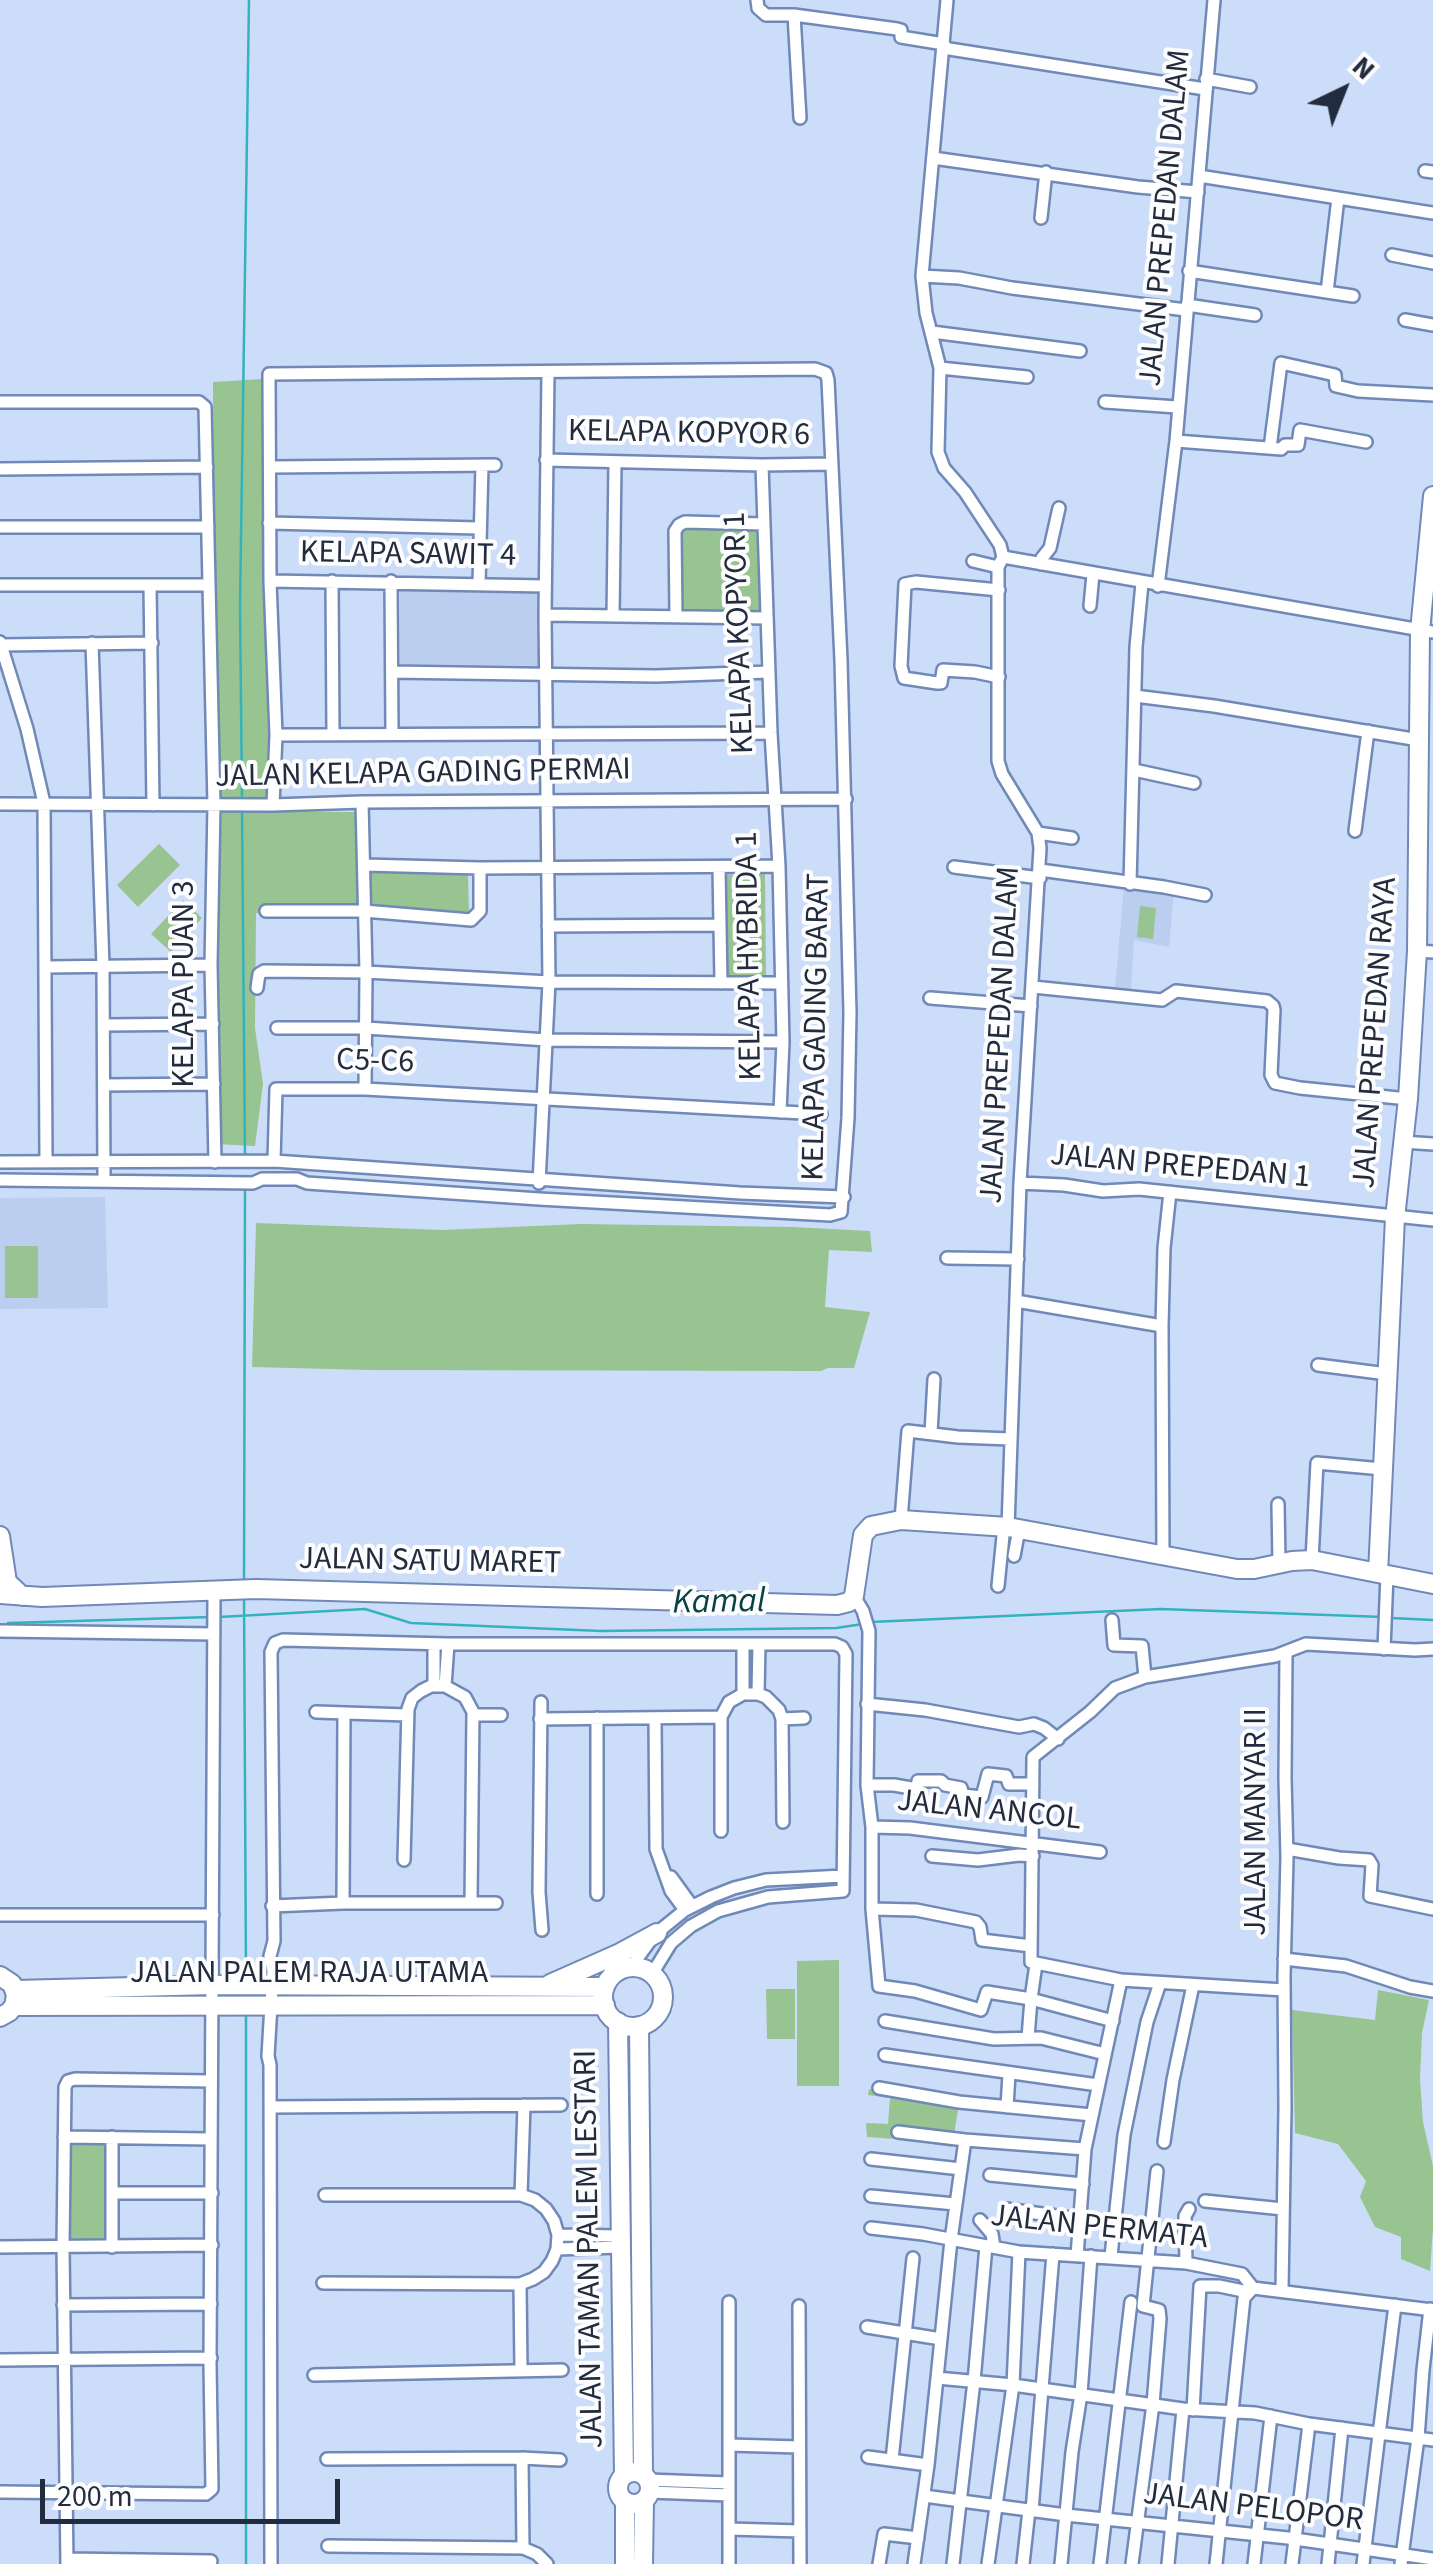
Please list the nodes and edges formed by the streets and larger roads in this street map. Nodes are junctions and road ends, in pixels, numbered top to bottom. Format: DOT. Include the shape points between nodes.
graph roads {
  1 [pos="757,0"];
  2 [pos="947,0"];
  3 [pos="1214,0"];
  4 [pos="794,15"];
  5 [pos="944,46"];
  6 [pos="1206,84"];
  7 [pos="1250,86"];
  8 [pos="800,118"];
  9 [pos="934,158"];
  10 [pos="1046,172"];
  11 [pos="1199,176"];
  12 [pos="1198,192"];
  13 [pos="1338,198"];
  14 [pos="1433,212"];
  15 [pos="1040,218"];
  16 [pos="1392,256"];
  17 [pos="1433,263"];
  18 [pos="1189,271"];
  19 [pos="922,276"];
  20 [pos="1327,292"];
  21 [pos="1352,296"];
  22 [pos="1187,307"];
  23 [pos="1255,315"];
  24 [pos="1405,320"];
  25 [pos="1433,325"];
  26 [pos="932,332"];
  27 [pos="1080,350"];
  28 [pos="940,368"];
  29 [pos="548,373"];
  30 [pos="1027,378"];
  31 [pos="1433,396"];
  32 [pos="0,402"];
  33 [pos="1105,402"];
  34 [pos="1177,407"];
  35 [pos="1176,441"];
  36 [pos="1366,442"];
  37 [pos="1270,448"];
  38 [pos="546,460"];
  39 [pos="615,463"];
  40 [pos="831,464"];
  41 [pos="762,465"];
  42 [pos="207,467"];
  43 [pos="270,467"];
  44 [pos="0,469"];
  45 [pos="1433,496"];
  46 [pos="1060,508"];
  47 [pos="269,523"];
  48 [pos="764,524"];
  49 [pos="0,527"];
  50 [pos="208,527"];
  51 [pos="479,528"];
  52 [pos="973,561"];
  53 [pos="1001,562"];
  54 [pos="1041,564"];
  55 [pos="1093,574"];
  56 [pos="270,581"];
  57 [pos="332,581"];
  58 [pos="390,582"];
  59 [pos="1142,583"];
  60 [pos="210,584"];
  61 [pos="479,584"];
  62 [pos="0,585"];
  63 [pos="150,585"];
  64 [pos="545,586"];
  65 [pos="1158,586"];
  66 [pos="998,590"];
  67 [pos="1090,606"];
  68 [pos="545,615"];
  69 [pos="613,616"];
  70 [pos="676,616"];
  71 [pos="767,618"];
  72 [pos="1426,632"];
  73 [pos="152,642"];
  74 [pos="92,643"];
  75 [pos="1,644"];
  76 [pos="392,672"];
  77 [pos="769,672"];
  78 [pos="545,675"];
  79 [pos="999,677"];
  80 [pos="1134,696"];
  81 [pos="1368,731"];
  82 [pos="546,733"];
  83 [pos="771,733"];
  84 [pos="392,734"];
  85 [pos="276,735"];
  86 [pos="333,735"];
  87 [pos="1424,739"];
  88 [pos="1134,770"];
  89 [pos="1194,784"];
  90 [pos="776,798"];
  91 [pos="846,799"];
  92 [pos="545,801"];
  93 [pos="362,802"];
  94 [pos="44,803"];
  95 [pos="0,804"];
  96 [pos="96,804"];
  97 [pos="153,804"];
  98 [pos="214,805"];
  99 [pos="273,806"];
  100 [pos="1355,831"];
  101 [pos="1038,833"];
  102 [pos="1072,838"];
  103 [pos="1426,858"];
  104 [pos="364,866"];
  105 [pos="547,866"];
  106 [pos="779,866"];
  107 [pos="954,867"];
  108 [pos="480,868"];
  109 [pos="719,868"];
  110 [pos="1040,874"];
  111 [pos="1130,884"];
  112 [pos="1205,896"];
  113 [pos="266,911"];
  114 [pos="364,911"];
  115 [pos="720,925"];
  116 [pos="548,926"];
  117 [pos="1425,952"];
  118 [pos="212,965"];
  119 [pos="46,966"];
  120 [pos="103,966"];
  121 [pos="366,972"];
  122 [pos="549,982"];
  123 [pos="721,983"];
  124 [pos="781,983"];
  125 [pos="1033,987"];
  126 [pos="256,988"];
  127 [pos="930,998"];
  128 [pos="1031,1006"];
  129 [pos="213,1024"];
  130 [pos="104,1025"];
  131 [pos="277,1028"];
  132 [pos="366,1028"];
  133 [pos="547,1040"];
  134 [pos="783,1042"];
  135 [pos="104,1084"];
  136 [pos="214,1084"];
  137 [pos="365,1089"];
  138 [pos="545,1099"];
  139 [pos="1408,1099"];
  140 [pos="780,1112"];
  141 [pos="821,1114"];
  142 [pos="1402,1142"];
  143 [pos="1433,1144"];
  144 [pos="0,1162"];
  145 [pos="46,1162"];
  146 [pos="104,1162"];
  147 [pos="221,1162"];
  148 [pos="274,1162"];
  149 [pos="0,1180"];
  150 [pos="540,1180"];
  151 [pos="104,1181"];
  152 [pos="1020,1184"];
  153 [pos="1170,1192"];
  154 [pos="844,1197"];
  155 [pos="539,1200"];
  156 [pos="1395,1218"];
  157 [pos="1433,1220"];
  158 [pos="947,1258"];
  159 [pos="1018,1259"];
  160 [pos="1016,1301"];
  161 [pos="1162,1326"];
  162 [pos="1318,1365"];
  163 [pos="1387,1374"];
  164 [pos="934,1379"];
  165 [pos="931,1434"];
  166 [pos="1010,1439"];
  167 [pos="1382,1468"];
  168 [pos="1278,1504"];
  169 [pos="901,1520"];
  170 [pos="1010,1527"];
  171 [pos="0,1536"];
  172 [pos="1014,1556"];
  173 [pos="1163,1556"];
  174 [pos="1312,1560"];
  175 [pos="1279,1562"];
  176 [pos="1383,1574"];
  177 [pos="1433,1584"];
  178 [pos="998,1586"];
  179 [pos="0,1594"];
  180 [pos="214,1595"];
  181 [pos="22,1596"];
  182 [pos="858,1603"];
  183 [pos="1112,1620"];
  184 [pos="214,1628"];
  185 [pos="0,1632"];
  186 [pos="441,1644"];
  187 [pos="743,1644"];
  188 [pos="759,1644"];
  189 [pos="1433,1648"];
  190 [pos="1384,1649"];
  191 [pos="1286,1653"];
  192 [pos="1145,1677"];
  193 [pos="440,1686"];
  194 [pos="743,1694"];
  195 [pos="758,1694"];
  196 [pos="541,1702"];
  197 [pos="867,1704"];
  198 [pos="316,1712"];
  199 [pos="344,1713"];
  200 [pos="407,1715"];
  201 [pos="501,1715"];
  202 [pos="473,1716"];
  203 [pos="721,1717"];
  204 [pos="540,1718"];
  205 [pos="597,1718"];
  206 [pos="655,1718"];
  207 [pos="804,1718"];
  208 [pos="782,1719"];
  209 [pos="1058,1739"];
  210 [pos="1033,1784"];
  211 [pos="867,1785"];
  212 [pos="783,1822"];
  213 [pos="872,1827"];
  214 [pos="721,1831"];
  215 [pos="1287,1849"];
  216 [pos="1033,1851"];
  217 [pos="1100,1852"];
  218 [pos="932,1856"];
  219 [pos="404,1860"];
  220 [pos="843,1876"];
  221 [pos="597,1894"];
  222 [pos="342,1903"];
  223 [pos="471,1903"];
  224 [pos="496,1903"];
  225 [pos="272,1906"];
  226 [pos="689,1908"];
  227 [pos="1433,1908"];
  228 [pos="872,1909"];
  229 [pos="0,1914"];
  230 [pos="213,1915"];
  231 [pos="542,1930"];
  232 [pos="656,1933"];
  233 [pos="1030,1946"];
  234 [pos="1284,1959"];
  235 [pos="1036,1964"];
  236 [pos="630,1967"];
  237 [pos="652,1974"];
  238 [pos="0,1976"];
  239 [pos="1120,1980"];
  240 [pos="266,1981"];
  241 [pos="1160,1984"];
  242 [pos="221,1985"];
  243 [pos="1193,1985"];
  244 [pos="540,1988"];
  245 [pos="1284,1990"];
  246 [pos="1433,1991"];
  247 [pos="605,1996"];
  248 [pos="1031,1999"];
  249 [pos="10,2004"];
  250 [pos="222,2005"];
  251 [pos="271,2006"];
  252 [pos="969,2006"];
  253 [pos="885,2021"];
  254 [pos="1113,2021"];
  255 [pos="618,2022"];
  256 [pos="639,2026"];
  257 [pos="964,2033"];
  258 [pos="1028,2038"];
  259 [pos="1105,2054"];
  260 [pos="885,2055"];
  261 [pos="1009,2074"];
  262 [pos="211,2081"];
  263 [pos="1098,2085"];
  264 [pos="878,2088"];
  265 [pos="561,2105"];
  266 [pos="524,2106"];
  267 [pos="270,2107"];
  268 [pos="1006,2108"];
  269 [pos="1092,2115"];
  270 [pos="898,2132"];
  271 [pos="64,2137"];
  272 [pos="112,2137"];
  273 [pos="212,2138"];
  274 [pos="966,2139"];
  275 [pos="1164,2142"];
  276 [pos="1085,2149"];
  277 [pos="870,2159"];
  278 [pos="961,2168"];
  279 [pos="1157,2171"];
  280 [pos="990,2175"];
  281 [pos="1083,2184"];
  282 [pos="212,2193"];
  283 [pos="112,2194"];
  284 [pos="325,2195"];
  285 [pos="522,2195"];
  286 [pos="871,2196"];
  287 [pos="1205,2201"];
  288 [pos="955,2204"];
  289 [pos="1006,2209"];
  290 [pos="1190,2209"];
  291 [pos="1283,2210"];
  292 [pos="1079,2219"];
  293 [pos="980,2220"];
  294 [pos="871,2228"];
  295 [pos="951,2240"];
  296 [pos="621,2241"];
  297 [pos="557,2242"];
  298 [pos="212,2245"];
  299 [pos="0,2247"];
  300 [pos="63,2247"];
  301 [pos="112,2247"];
  302 [pos="990,2247"];
  303 [pos="1019,2252"];
  304 [pos="1053,2254"];
  305 [pos="1077,2256"];
  306 [pos="1091,2256"];
  307 [pos="1111,2256"];
  308 [pos="914,2258"];
  309 [pos="1148,2260"];
  310 [pos="1190,2264"];
  311 [pos="323,2284"];
  312 [pos="520,2284"];
  313 [pos="1200,2286"];
  314 [pos="1250,2290"];
  315 [pos="1282,2290"];
  316 [pos="729,2302"];
  317 [pos="1131,2302"];
  318 [pos="211,2304"];
  319 [pos="1395,2305"];
  320 [pos="64,2306"];
  321 [pos="800,2306"];
  322 [pos="1432,2310"];
  323 [pos="867,2326"];
  324 [pos="904,2333"];
  325 [pos="941,2339"];
  326 [pos="65,2358"];
  327 [pos="210,2358"];
  328 [pos="0,2360"];
  329 [pos="562,2370"];
  330 [pos="521,2371"];
  331 [pos="314,2374"];
  332 [pos="937,2378"];
  333 [pos="974,2381"];
  334 [pos="1012,2385"];
  335 [pos="1044,2389"];
  336 [pos="1081,2394"];
  337 [pos="1119,2400"];
  338 [pos="1153,2404"];
  339 [pos="1188,2410"];
  340 [pos="1232,2411"];
  341 [pos="1271,2416"];
  342 [pos="1309,2424"];
  343 [pos="1342,2428"];
  344 [pos="1380,2434"];
  345 [pos="1418,2438"];
  346 [pos="1433,2440"];
  347 [pos="729,2445"];
  348 [pos="800,2447"];
  349 [pos="868,2457"];
  350 [pos="522,2458"];
  351 [pos="327,2459"];
  352 [pos="560,2460"];
  353 [pos="892,2460"];
  354 [pos="928,2465"];
  355 [pos="639,2487"];
  356 [pos="729,2489"];
  357 [pos="0,2492"];
  358 [pos="66,2492"];
  359 [pos="924,2496"];
  360 [pos="961,2504"];
  361 [pos="996,2506"];
  362 [pos="1031,2511"];
  363 [pos="1066,2515"];
  364 [pos="1105,2519"];
  365 [pos="1138,2522"];
  366 [pos="1174,2526"];
  367 [pos="729,2528"];
  368 [pos="800,2531"];
  369 [pos="1220,2531"];
  370 [pos="1258,2534"];
  371 [pos="918,2538"];
  372 [pos="1295,2539"];
  373 [pos="1331,2544"];
  374 [pos="328,2546"];
  375 [pos="522,2548"];
  376 [pos="1365,2550"];
  377 [pos="1402,2560"];
  378 [pos="1433,2560"];
  379 [pos="211,2561"];
  380 [pos="66,2562"];
  381 [pos="270,2564"];
  382 [pos="548,2564"];
  383 [pos="625,2564"];
  384 [pos="643,2564"];
  385 [pos="729,2564"];
  386 [pos="800,2564"];
  387 [pos="879,2564"];
  388 [pos="914,2564"];
  389 [pos="953,2564"];
  390 [pos="988,2564"];
  391 [pos="1023,2564"];
  392 [pos="1061,2564"];
  393 [pos="1100,2564"];
  394 [pos="1132,2564"];
  395 [pos="1168,2564"];
  396 [pos="1216,2564"];
  397 [pos="1254,2564"];
  398 [pos="1292,2564"];
  399 [pos="1328,2564"];
  400 [pos="1363,2564"];
  1 -- 4 [label="street" via="766,14"];
  2 -- 5 [label="street, JALAN PREPEDAN DALAM"];
  3 -- 6 [label="street, JALAN PREPEDAN DALAM"];
  4 -- 5 [label="street" via="897,29 901,37"];
  4 -- 8 [label="street"];
  5 -- 6 [label="street"];
  5 -- 9 [label="street, JALAN PREPEDAN DALAM"];
  6 -- 7 [label="street"];
  6 -- 11 [label="street, JALAN PREPEDAN DALAM"];
  9 -- 10 [label="street"];
  9 -- 19 [label="street, JALAN PREPEDAN DALAM"];
  10 -- 12 [label="street"];
  10 -- 15 [label="street"];
  11 -- 12 [label="street, JALAN PREPEDAN DALAM"];
  11 -- 13 [label="street"];
  12 -- 18 [label="street, JALAN PREPEDAN DALAM"];
  13 -- 14 [label="street"];
  13 -- 20 [label="street"];
  16 -- 17 [label="street"];
  18 -- 20 [label="street"];
  18 -- 22 [label="street, JALAN PREPEDAN DALAM"];
  19 -- 22 [label="street"];
  19 -- 26 [label="street, JALAN PREPEDAN DALAM"];
  20 -- 21 [label="street"];
  22 -- 23 [label="street"];
  22 -- 34 [label="street, JALAN PREPEDAN DALAM"];
  24 -- 25 [label="street"];
  26 -- 27 [label="street"];
  26 -- 28 [label="street, JALAN PREPEDAN DALAM"];
  28 -- 30 [label="street"];
  28 -- 53 [label="street, JALAN PREPEDAN DALAM" via="939,459 996,537"];
  29 -- 38 [label="street"];
  29 -- 40 [label="street, KELAPA GADING BARAT" via="826,373"];
  29 -- 43 [label="street" via="269,374"];
  31 -- 37 [label="street" via="1358,391 1336,386 1335,374 1281,364"];
  32 -- 42 [label="street, KELAPA PUAN 3" via="199,402 205,407"];
  33 -- 34 [label="street"];
  34 -- 35 [label="street, JALAN PREPEDAN DALAM"];
  35 -- 37 [label="street"];
  35 -- 65 [label="street, JALAN PREPEDAN DALAM"];
  36 -- 37 [label="street" via="1300,430 1298,445"];
  38 -- 39 [label="street, KELAPA KOPYOR 6"];
  38 -- 64 [label="street"];
  39 -- 41 [label="street, KELAPA KOPYOR 6"];
  39 -- 69 [label="street"];
  40 -- 41 [label="street, KELAPA KOPYOR 6"];
  40 -- 91 [label="street, KELAPA GADING BARAT"];
  41 -- 48 [label="street, KELAPA KOPYOR 1"];
  42 -- 44 [label="street"];
  42 -- 50 [label="street, KELAPA PUAN 3"];
  43 -- 47 [label="street"];
  43 -- 51 [label="street" via="488,465"];
  45 -- 72 [label="street, JALAN PREPEDAN RAYA"];
  46 -- 54 [label="street"];
  47 -- 51 [label="street"];
  47 -- 56 [label="street"];
  48 -- 70 [label="street" via="679,524"];
  48 -- 71 [label="street, KELAPA KOPYOR 1"];
  49 -- 50 [label="street"];
  50 -- 60 [label="street, KELAPA PUAN 3"];
  51 -- 61 [label="street"];
  52 -- 53 [label="street"];
  53 -- 54 [label="street"];
  53 -- 66 [label="street, JALAN PREPEDAN DALAM"];
  54 -- 55 [label="street"];
  55 -- 59 [label="street"];
  55 -- 67 [label="street"];
  56 -- 57 [label="street, KELAPA SAWIT 4"];
  56 -- 85 [label="street"];
  57 -- 58 [label="street, KELAPA SAWIT 4"];
  57 -- 86 [label="street"];
  58 -- 61 [label="street, KELAPA SAWIT 4"];
  58 -- 76 [label="street"];
  59 -- 65 [label="street"];
  59 -- 80 [label="street"];
  60 -- 63 [label="street"];
  60 -- 98 [label="street, KELAPA PUAN 3"];
  61 -- 64 [label="street, KELAPA SAWIT 4"];
  62 -- 63 [label="street"];
  63 -- 73 [label="street"];
  64 -- 68 [label="street"];
  65 -- 72 [label="street"];
  66 -- 79 [label="street, JALAN PREPEDAN DALAM"];
  66 -- 79 [label="street" via="905,584 902,666 904,678 937,684 943,670"];
  68 -- 69 [label="street"];
  68 -- 78 [label="street"];
  69 -- 70 [label="street"];
  70 -- 71 [label="street"];
  71 -- 77 [label="street, KELAPA KOPYOR 1"];
  72 -- 87 [label="street, JALAN PREPEDAN RAYA"];
  73 -- 74 [label="street"];
  73 -- 97 [label="street"];
  74 -- 75 [label="street"];
  74 -- 96 [label="street"];
  75 -- 94 [label="street"];
  76 -- 78 [label="street"];
  76 -- 84 [label="street"];
  77 -- 78 [label="street"];
  77 -- 83 [label="street, KELAPA KOPYOR 1"];
  78 -- 82 [label="street"];
  79 -- 101 [label="street, JALAN PREPEDAN DALAM" via="998,761"];
  80 -- 81 [label="street"];
  80 -- 88 [label="street"];
  81 -- 87 [label="street"];
  81 -- 100 [label="street"];
  82 -- 83 [label="street"];
  82 -- 84 [label="street"];
  82 -- 92 [label="street"];
  83 -- 90 [label="street, KELAPA KOPYOR 1"];
  84 -- 86 [label="street"];
  85 -- 86 [label="street"];
  85 -- 99 [label="street"];
  87 -- 103 [label="street, JALAN PREPEDAN RAYA"];
  88 -- 89 [label="street"];
  88 -- 111 [label="street"];
  90 -- 91 [label="street, JALAN KELAPA GADING PERMAI"];
  90 -- 92 [label="street, JALAN KELAPA GADING PERMAI"];
  90 -- 106 [label="street, KELAPA HYBRIDA 1"];
  91 -- 154 [label="street, KELAPA GADING BARAT" via="850,1013"];
  92 -- 93 [label="street, JALAN KELAPA GADING PERMAI"];
  92 -- 105 [label="street"];
  93 -- 99 [label="street, JALAN KELAPA GADING PERMAI"];
  93 -- 104 [label="street"];
  94 -- 95 [label="street, JALAN KELAPA GADING PERMAI"];
  94 -- 96 [label="street, JALAN KELAPA GADING PERMAI"];
  94 -- 119 [label="street"];
  96 -- 97 [label="street, JALAN KELAPA GADING PERMAI"];
  96 -- 120 [label="street"];
  97 -- 98 [label="street, JALAN KELAPA GADING PERMAI"];
  98 -- 99 [label="street, JALAN KELAPA GADING PERMAI"];
  98 -- 118 [label="street, KELAPA PUAN 3"];
  101 -- 102 [label="street"];
  101 -- 110 [label="street, JALAN PREPEDAN DALAM"];
  103 -- 117 [label="street, JALAN PREPEDAN RAYA"];
  104 -- 108 [label="street"];
  104 -- 114 [label="street"];
  105 -- 108 [label="street"];
  105 -- 109 [label="street"];
  105 -- 116 [label="street"];
  106 -- 109 [label="street"];
  106 -- 124 [label="street, KELAPA HYBRIDA 1"];
  107 -- 110 [label="street"];
  108 -- 114 [label="street" via="480,910 471,920"];
  109 -- 115 [label="street"];
  110 -- 111 [label="street"];
  110 -- 125 [label="street, JALAN PREPEDAN DALAM"];
  111 -- 112 [label="street"];
  113 -- 114 [label="street"];
  114 -- 121 [label="street"];
  115 -- 116 [label="street"];
  115 -- 123 [label="street"];
  116 -- 122 [label="street"];
  117 -- 139 [label="street, JALAN PREPEDAN RAYA"];
  118 -- 120 [label="street"];
  118 -- 129 [label="street, KELAPA PUAN 3"];
  119 -- 120 [label="street"];
  119 -- 145 [label="street"];
  120 -- 130 [label="street"];
  121 -- 122 [label="street"];
  121 -- 126 [label="street" via="262,972"];
  121 -- 132 [label="street"];
  122 -- 123 [label="street"];
  122 -- 133 [label="street"];
  123 -- 124 [label="street"];
  124 -- 134 [label="street, KELAPA HYBRIDA 1"];
  125 -- 128 [label="street, JALAN PREPEDAN DALAM"];
  125 -- 139 [label="street" via="1162,1000 1176,991 1266,1001 1274,1010 1275,1083"];
  127 -- 128 [label="street"];
  128 -- 152 [label="street, JALAN PREPEDAN DALAM"];
  129 -- 130 [label="street"];
  129 -- 136 [label="street, KELAPA PUAN 3"];
  130 -- 135 [label="street"];
  131 -- 132 [label="street"];
  132 -- 133 [label="street"];
  132 -- 137 [label="street"];
  133 -- 134 [label="street"];
  133 -- 138 [label="street"];
  134 -- 140 [label="street, KELAPA HYBRIDA 1"];
  135 -- 136 [label="street"];
  135 -- 146 [label="street"];
  136 -- 147 [label="street, KELAPA PUAN 3"];
  137 -- 138 [label="street, C5-C6"];
  137 -- 148 [label="street, C5-C6" via="275,1090"];
  138 -- 140 [label="street, C5-C6"];
  138 -- 150 [label="street"];
  139 -- 142 [label="street, JALAN PREPEDAN RAYA"];
  140 -- 141 [label="street, C5-C6"];
  142 -- 143 [label="street"];
  142 -- 156 [label="street, JALAN PREPEDAN RAYA"];
  144 -- 145 [label="street, KELAPA GADING BARAT"];
  145 -- 146 [label="street, KELAPA GADING BARAT"];
  146 -- 147 [label="street, KELAPA GADING BARAT"];
  146 -- 151 [label="street"];
  147 -- 148 [label="street, KELAPA GADING BARAT"];
  148 -- 150 [label="street, KELAPA GADING BARAT"];
  149 -- 151 [label="street"];
  150 -- 154 [label="street, KELAPA GADING BARAT"];
  150 -- 155 [label="street"];
  151 -- 155 [label="street" via="297,1179"];
  152 -- 153 [label="street, JALAN PREPEDAN 1"];
  152 -- 159 [label="street, JALAN PREPEDAN DALAM"];
  153 -- 156 [label="street, JALAN PREPEDAN 1"];
  153 -- 161 [label="street"];
  154 -- 155 [label="street" via="841,1212 830,1215"];
  156 -- 157 [label="street, JALAN PREPEDAN 1"];
  156 -- 163 [label="street, JALAN PREPEDAN RAYA"];
  158 -- 159 [label="street"];
  159 -- 160 [label="street, JALAN PREPEDAN DALAM"];
  160 -- 161 [label="street"];
  160 -- 166 [label="street, JALAN PREPEDAN DALAM"];
  161 -- 173 [label="street"];
  162 -- 163 [label="street"];
  163 -- 167 [label="street, JALAN PREPEDAN RAYA"];
  164 -- 165 [label="street"];
  165 -- 166 [label="street"];
  165 -- 169 [label="street" via="908,1431"];
  166 -- 170 [label="street, JALAN PREPEDAN DALAM"];
  167 -- 174 [label="street" via="1318,1463"];
  167 -- 176 [label="street, JALAN PREPEDAN RAYA"];
  168 -- 175 [label="street"];
  169 -- 170 [label="street"];
  169 -- 182 [label="street" via="871,1526 864,1535"];
  170 -- 172 [label="street"];
  170 -- 173 [label="street"];
  170 -- 178 [label="street"];
  171 -- 181 [label="street" via="7,1582"];
  173 -- 175 [label="street" via="1237,1569"];
  174 -- 175 [label="street"];
  174 -- 176 [label="street"];
  176 -- 177 [label="street"];
  176 -- 190 [label="street"];
  179 -- 181 [label="street, JALAN SATU MARET"];
  180 -- 181 [label="street, JALAN SATU MARET"];
  180 -- 182 [label="street, JALAN SATU MARET" via="256,1589"];
  180 -- 184 [label="street"];
  182 -- 197 [label="street" via="869,1631"];
  183 -- 192 [label="street" via="1114,1646 1142,1646"];
  184 -- 185 [label="street"];
  184 -- 230 [label="street"];
  186 -- 187 [label="street"];
  186 -- 193 [label="street"];
  186 -- 225 [label="street" via="275,1643"];
  187 -- 188 [label="street"];
  187 -- 194 [label="street"];
  188 -- 195 [label="street"];
  188 -- 220 [label="street" via="838,1645 846,1652"];
  189 -- 190 [label="street"];
  190 -- 191 [label="street" via="1317,1643"];
  191 -- 192 [label="street"];
  191 -- 215 [label="street, JALAN MANYAR II"];
  192 -- 209 [label="street" via="1116,1688"];
  193 -- 200 [label="street" via="414,1696"];
  193 -- 202 [label="street" via="466,1697"];
  194 -- 195 [label="street"];
  194 -- 203 [label="street"];
  195 -- 208 [label="street" via="774,1702"];
  196 -- 204 [label="street"];
  197 -- 209 [label="street" via="1034,1724"];
  197 -- 211 [label="street"];
  198 -- 199 [label="street"];
  199 -- 200 [label="street"];
  199 -- 222 [label="street"];
  200 -- 219 [label="street"];
  201 -- 202 [label="street"];
  202 -- 223 [label="street"];
  203 -- 206 [label="street"];
  203 -- 214 [label="street"];
  204 -- 205 [label="street"];
  204 -- 231 [label="street"];
  205 -- 206 [label="street"];
  205 -- 221 [label="street"];
  206 -- 226 [label="street" via="656,1849 671,1891"];
  207 -- 208 [label="street"];
  208 -- 212 [label="street"];
  209 -- 210 [label="street" via="1033,1758"];
  210 -- 211 [label="street" via="1008,1784 1006,1776 988,1774 982,1797 962,1795 961,1788 941,1780 918,1781 917,1789"];
  210 -- 216 [label="street"];
  211 -- 213 [label="street"];
  213 -- 216 [label="street, JALAN ANCOL"];
  213 -- 228 [label="street"];
  215 -- 227 [label="street" via="1368,1860 1370,1896"];
  215 -- 234 [label="street, JALAN MANYAR II"];
  216 -- 217 [label="street, JALAN ANCOL"];
  216 -- 218 [label="street" via="978,1860"];
  216 -- 233 [label="street"];
  220 -- 226 [label="street" via="766,1880"];
  220 -- 237 [label="street" via="843,1891 762,1898 718,1911 671,1944"];
  222 -- 223 [label="street"];
  222 -- 225 [label="street"];
  223 -- 224 [label="street"];
  225 -- 240 [label="street"];
  226 -- 232 [label="street"];
  228 -- 233 [label="street" via="976,1922 982,1940"];
  228 -- 252 [label="street" via="880,1986"];
  229 -- 230 [label="street"];
  230 -- 242 [label="street"];
  232 -- 236 [label="street"];
  232 -- 244 [label="street"];
  233 -- 235 [label="street"];
  234 -- 245 [label="street, JALAN MANYAR II"];
  234 -- 246 [label="street" via="1346,1966"];
  235 -- 239 [label="street"];
  235 -- 248 [label="street"];
  236 -- 237 [label="street"];
  236 -- 247 [label="street" via="614,1974"];
  237 -- 256 [label="street" via="662,2004"];
  238 -- 249 [label="street" via="8,1979"];
  239 -- 241 [label="street"];
  239 -- 254 [label="street"];
  240 -- 242 [label="street, JALAN PALEM RAJA UTAMA"];
  240 -- 244 [label="street, JALAN PALEM RAJA UTAMA"];
  240 -- 251 [label="street"];
  241 -- 243 [label="street"];
  241 -- 307 [label="street" via="1124,2135"];
  242 -- 249 [label="street, JALAN PALEM RAJA UTAMA"];
  242 -- 250 [label="street"];
  243 -- 245 [label="street"];
  243 -- 275 [label="street"];
  244 -- 247 [label="street, JALAN PALEM RAJA UTAMA"];
  245 -- 291 [label="street, JALAN MANYAR II"];
  247 -- 251 [label="street, JALAN PALEM RAJA UTAMA"];
  247 -- 255 [label="street"];
  248 -- 252 [label="street" via="986,1992 981,2010"];
  248 -- 254 [label="street"];
  248 -- 258 [label="street"];
  249 -- 250 [label="street, JALAN PALEM RAJA UTAMA"];
  250 -- 251 [label="street, JALAN PALEM RAJA UTAMA"];
  250 -- 262 [label="street"];
  251 -- 267 [label="street"];
  252 -- 257 [label="street"];
  253 -- 257 [label="street"];
  254 -- 259 [label="street"];
  255 -- 256 [label="street"];
  255 -- 296 [label="street, JALAN TAMAN PALEM LESTARI"];
  256 -- 355 [label="street, JALAN TAMAN PALEM LESTARI"];
  257 -- 258 [label="street"];
  258 -- 259 [label="street"];
  259 -- 263 [label="street"];
  260 -- 261 [label="street"];
  261 -- 263 [label="street"];
  261 -- 268 [label="street"];
  262 -- 271 [label="street" via="68,2081"];
  262 -- 273 [label="street"];
  263 -- 269 [label="street"];
  264 -- 268 [label="street"];
  265 -- 266 [label="street"];
  266 -- 267 [label="street"];
  266 -- 285 [label="street"];
  267 -- 381 [label="street"];
  268 -- 269 [label="street"];
  269 -- 276 [label="street"];
  270 -- 274 [label="street"];
  271 -- 272 [label="street"];
  271 -- 300 [label="street"];
  272 -- 273 [label="street"];
  272 -- 283 [label="street"];
  273 -- 282 [label="street"];
  274 -- 276 [label="street"];
  274 -- 278 [label="street"];
  276 -- 281 [label="street"];
  277 -- 278 [label="street"];
  278 -- 288 [label="street"];
  279 -- 309 [label="street"];
  280 -- 281 [label="street"];
  281 -- 292 [label="street"];
  282 -- 283 [label="street"];
  282 -- 298 [label="street"];
  283 -- 301 [label="street"];
  284 -- 285 [label="street"];
  285 -- 297 [label="street" via="546,2209"];
  286 -- 288 [label="street"];
  287 -- 291 [label="street"];
  288 -- 295 [label="street"];
  289 -- 292 [label="street"];
  290 -- 310 [label="street"];
  291 -- 315 [label="street, JALAN MANYAR II"];
  292 -- 305 [label="street"];
  293 -- 302 [label="street" via="992,2234"];
  294 -- 295 [label="street, JALAN PERMATA"];
  295 -- 302 [label="street, JALAN PERMATA"];
  295 -- 325 [label="street"];
  296 -- 297 [label="street"];
  296 -- 355 [label="street, JALAN TAMAN PALEM LESTARI"];
  297 -- 312 [label="street" via="544,2272"];
  298 -- 301 [label="street"];
  298 -- 318 [label="street"];
  299 -- 300 [label="street"];
  300 -- 301 [label="street"];
  300 -- 320 [label="street"];
  302 -- 303 [label="street, JALAN PERMATA"];
  302 -- 333 [label="street"];
  303 -- 304 [label="street, JALAN PERMATA"];
  303 -- 334 [label="street"];
  304 -- 305 [label="street, JALAN PERMATA"];
  304 -- 335 [label="street"];
  305 -- 306 [label="street, JALAN PERMATA"];
  306 -- 307 [label="street, JALAN PERMATA"];
  306 -- 336 [label="street"];
  307 -- 309 [label="street, JALAN PERMATA"];
  308 -- 324 [label="street"];
  309 -- 310 [label="street, JALAN PERMATA"];
  309 -- 338 [label="street" via="1143,2306 1160,2311"];
  310 -- 313 [label="street"];
  310 -- 314 [label="street, JALAN PERMATA" via="1242,2274"];
  311 -- 312 [label="street"];
  312 -- 330 [label="street"];
  313 -- 314 [label="street"];
  313 -- 339 [label="street"];
  314 -- 315 [label="street, JALAN PERMATA"];
  314 -- 340 [label="street"];
  315 -- 319 [label="street, JALAN PERMATA"];
  316 -- 347 [label="street"];
  317 -- 337 [label="street"];
  318 -- 320 [label="street"];
  318 -- 327 [label="street"];
  319 -- 322 [label="street, JALAN PERMATA"];
  319 -- 344 [label="street"];
  320 -- 326 [label="street"];
  321 -- 348 [label="street"];
  322 -- 345 [label="street"];
  323 -- 324 [label="street"];
  324 -- 325 [label="street"];
  324 -- 353 [label="street"];
  325 -- 332 [label="street"];
  326 -- 327 [label="street"];
  326 -- 328 [label="street"];
  326 -- 358 [label="street"];
  327 -- 358 [label="street" via="211,2491"];
  329 -- 330 [label="street"];
  330 -- 331 [label="street"];
  332 -- 333 [label="street"];
  332 -- 354 [label="street"];
  333 -- 334 [label="street"];
  333 -- 360 [label="street"];
  334 -- 335 [label="street"];
  334 -- 361 [label="street"];
  335 -- 336 [label="street"];
  335 -- 362 [label="street"];
  336 -- 337 [label="street"];
  336 -- 363 [label="street"];
  337 -- 338 [label="street"];
  337 -- 364 [label="street"];
  338 -- 339 [label="street"];
  338 -- 365 [label="street"];
  339 -- 340 [label="street"];
  339 -- 366 [label="street"];
  340 -- 341 [label="street"];
  340 -- 369 [label="street"];
  341 -- 342 [label="street"];
  341 -- 370 [label="street"];
  342 -- 343 [label="street"];
  342 -- 372 [label="street"];
  343 -- 344 [label="street"];
  343 -- 373 [label="street"];
  344 -- 345 [label="street"];
  344 -- 376 [label="street"];
  345 -- 346 [label="street"];
  345 -- 377 [label="street"];
  347 -- 348 [label="street"];
  347 -- 356 [label="street"];
  348 -- 368 [label="street"];
  349 -- 353 [label="street"];
  350 -- 351 [label="street"];
  350 -- 352 [label="street"];
  350 -- 375 [label="street"];
  353 -- 354 [label="street"];
  354 -- 359 [label="street"];
  355 -- 356 [label="street"];
  355 -- 383 [label="street, JALAN TAMAN PALEM LESTARI"];
  355 -- 384 [label="street, JALAN TAMAN PALEM LESTARI"];
  356 -- 367 [label="street"];
  357 -- 358 [label="street"];
  358 -- 380 [label="street"];
  359 -- 360 [label="street, JALAN PELOPOR"];
  359 -- 371 [label="street"];
  360 -- 361 [label="street, JALAN PELOPOR"];
  360 -- 389 [label="street"];
  361 -- 362 [label="street, JALAN PELOPOR"];
  361 -- 390 [label="street"];
  362 -- 363 [label="street, JALAN PELOPOR"];
  362 -- 391 [label="street"];
  363 -- 364 [label="street, JALAN PELOPOR"];
  363 -- 392 [label="street"];
  364 -- 365 [label="street, JALAN PELOPOR"];
  364 -- 393 [label="street"];
  365 -- 366 [label="street, JALAN PELOPOR"];
  365 -- 394 [label="street"];
  366 -- 369 [label="street, JALAN PELOPOR"];
  366 -- 395 [label="street"];
  367 -- 368 [label="street"];
  367 -- 385 [label="street"];
  368 -- 386 [label="street"];
  369 -- 370 [label="street, JALAN PELOPOR"];
  369 -- 396 [label="street"];
  370 -- 372 [label="street, JALAN PELOPOR"];
  370 -- 397 [label="street"];
  371 -- 387 [label="street" via="884,2534"];
  371 -- 388 [label="street"];
  372 -- 373 [label="street, JALAN PELOPOR"];
  372 -- 398 [label="street"];
  373 -- 376 [label="street, JALAN PELOPOR"];
  373 -- 399 [label="street"];
  374 -- 375 [label="street"];
  375 -- 382 [label="street"];
  376 -- 377 [label="street, JALAN PELOPOR"];
  376 -- 400 [label="street"];
  377 -- 378 [label="street, JALAN PELOPOR"];
  379 -- 380 [label="street"];
}
